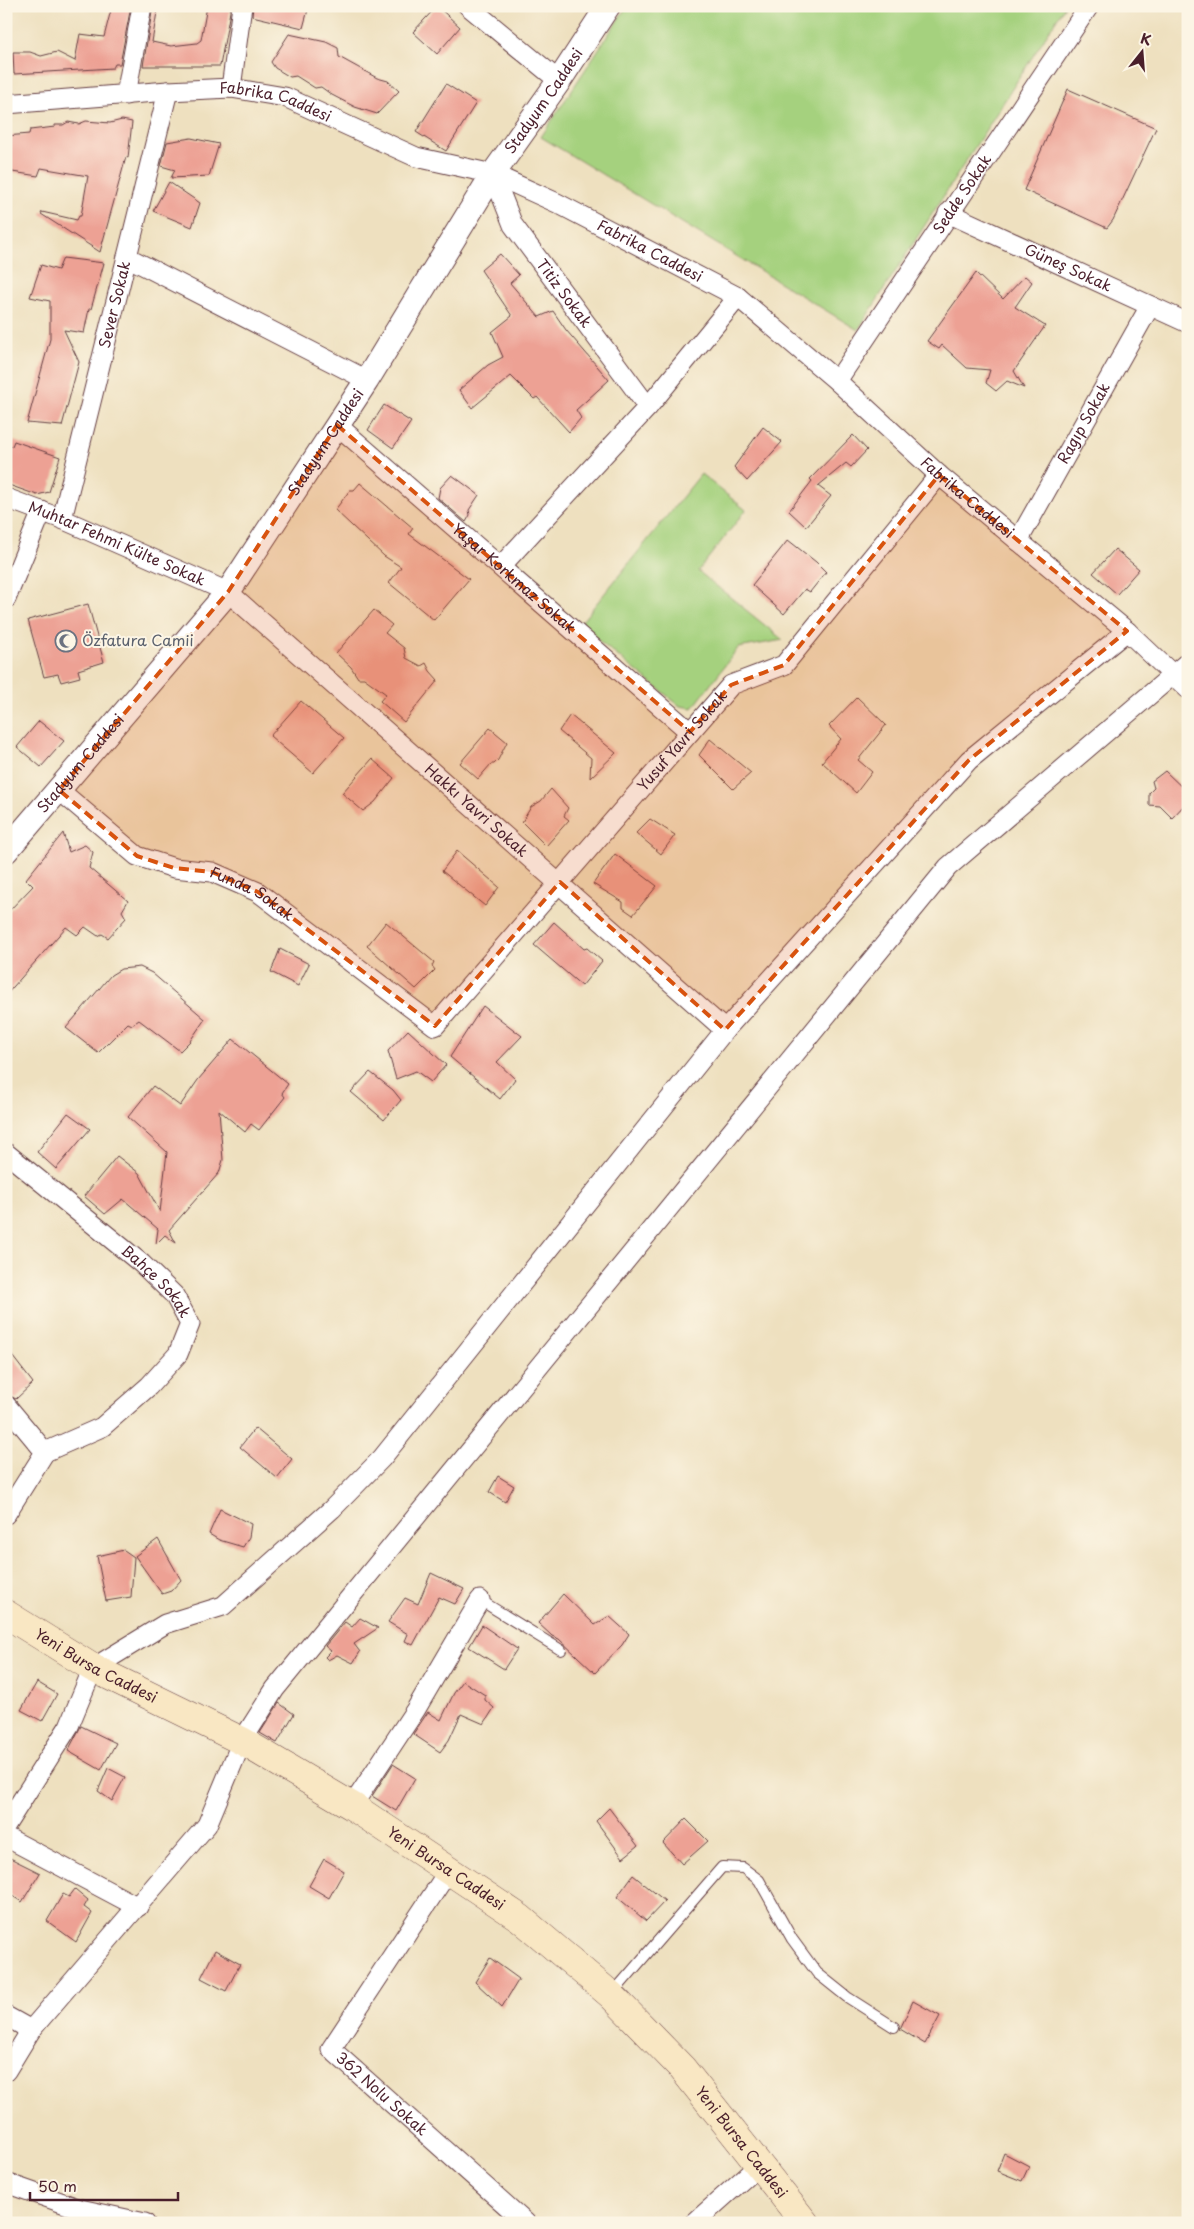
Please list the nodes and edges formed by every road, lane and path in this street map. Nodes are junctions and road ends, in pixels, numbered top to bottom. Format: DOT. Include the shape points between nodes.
graph roads {
  1 [pos="142,6"];
  2 [pos="242,6"];
  3 [pos="608,6"];
  4 [pos="1089,6"];
  5 [pos="473,8"];
  6 [pos="559,81"];
  7 [pos="230,88"];
  8 [pos="168,91"];
  9 [pos="126,94"];
  10 [pos="6,104"];
  11 [pos="492,174"];
  12 [pos="948,213"];
  13 [pos="127,257"];
  14 [pos="738,297"];
  15 [pos="1150,306"];
  16 [pos="1188,323"];
  17 [pos="367,380"];
  18 [pos="837,381"];
  19 [pos="648,407"];
  20 [pos="337,425"];
  21 [pos="939,475"];
  22 [pos="6,498"];
  23 [pos="42,511"];
  24 [pos="62,519"];
  25 [pos="1018,541"];
  26 [pos="501,566"];
  27 [pos="228,592"];
  28 [pos="6,598"];
  29 [pos="1127,631"];
  30 [pos="1181,668"];
  31 [pos="1188,689"];
  32 [pos="690,732"];
  33 [pos="59,790"];
  34 [pos="6,851"];
  35 [pos="560,882"];
  36 [pos="435,1026"];
  37 [pos="725,1030"];
  38 [pos="6,1153"];
  39 [pos="6,1405"];
  40 [pos="45,1452"];
  41 [pos="6,1514"];
  42 [pos="480,1600"];
  43 [pos="6,1614"];
  44 [pos="561,1650"];
  45 [pos="93,1668"];
  46 [pos="242,1741"];
  47 [pos="352,1806"];
  48 [pos="6,1825"];
  49 [pos="6,1837"];
  50 [pos="449,1870"];
  51 [pos="138,1907"];
  52 [pos="611,1995"];
  53 [pos="6,2016"];
  54 [pos="894,2027"];
  55 [pos="30,2030"];
  56 [pos="6,2071"];
  57 [pos="759,2165"];
  58 [pos="6,2183"];
  59 [pos="145,2223"];
  60 [pos="526,2223"];
  61 [pos="694,2223"];
  62 [pos="805,2223"];
  1 -- 9 [label="street"];
  2 -- 7 [label="street"];
  3 -- 6 [label="street, Stadyum Caddesi"];
  4 -- 12 [label="street, Sedde Sokak"];
  5 -- 6 [label="street"];
  6 -- 11 [label="street, Stadyum Caddesi"];
  7 -- 8 [label="street, Fabrika Caddesi"];
  7 -- 11 [label="street, Fabrika Caddesi" via="285,97 416,157"];
  8 -- 9 [label="street, Fabrika Caddesi"];
  8 -- 13 [label="street, Sever Sokak"];
  9 -- 10 [label="street, Fabrika Caddesi"];
  11 -- 14 [label="street, Fabrika Caddesi" via="557,203"];
  11 -- 17 [label="street, Stadyum Caddesi"];
  11 -- 19 [label="street, Titiz Sokak" via="512,225"];
  12 -- 15 [label="street, Güneş Sokak"];
  12 -- 18 [label="street, Sedde Sokak"];
  13 -- 17 [label="street"];
  13 -- 24 [label="street, Sever Sokak"];
  14 -- 18 [label="street, Fabrika Caddesi"];
  14 -- 19 [label="street"];
  15 -- 16 [label="street, Güneş Sokak"];
  15 -- 25 [label="street, Ragıp Sokak"];
  17 -- 20 [label="street, Stadyum Caddesi"];
  18 -- 21 [label="street, Fabrika Caddesi"];
  19 -- 26 [label="street"];
  20 -- 26 [label="street, Yaşar Korkmaz Sokak"];
  20 -- 27 [label="street, Stadyum Caddesi"];
  21 -- 25 [label="street, Fabrika Caddesi"];
  21 -- 32 [label="street, Yusuf Yavri Sokak" via="784,665 731,685"];
  22 -- 23 [label="street, Muhtar Fehmi Külte Sokak"];
  23 -- 24 [label="street, Muhtar Fehmi Külte Sokak"];
  23 -- 28 [label="street"];
  24 -- 27 [label="street, Muhtar Fehmi Külte Sokak"];
  25 -- 29 [label="street, Fabrika Caddesi"];
  26 -- 32 [label="street, Yaşar Korkmaz Sokak"];
  27 -- 33 [label="street, Stadyum Caddesi"];
  27 -- 35 [label="street, Hakkı Yavri Sokak"];
  29 -- 30 [label="street, Fabrika Caddesi"];
  29 -- 37 [label="street" via="969,760"];
  30 -- 31 [label="street, Fabrika Caddesi"];
  30 -- 46 [label="street" via="948,867 275,1689"];
  32 -- 35 [label="street, Yusuf Yavri Sokak"];
  33 -- 34 [label="street, Stadyum Caddesi"];
  33 -- 36 [label="street, Funda Sokak" via="137,856 174,868 212,872 258,892"];
  35 -- 36 [label="street, Yusuf Yavri Sokak"];
  35 -- 37 [label="street, Hakkı Yavri Sokak"];
  37 -- 45 [label="street" via="363,1477 223,1606 165,1624"];
  38 -- 40 [label="street, Bahçe Sokak" via="142,1264 174,1295 190,1324 178,1354 149,1386 102,1427"];
  39 -- 40 [label="street"];
  40 -- 41 [label="street"];
  42 -- 44 [label="lane"];
  42 -- 47 [label="street" via="416,1709"];
  43 -- 45 [label="main road, Yeni Bursa Caddesi"];
  45 -- 46 [label="main road, Yeni Bursa Caddesi"];
  45 -- 48 [label="street" via="69,1726"];
  46 -- 47 [label="main road, Yeni Bursa Caddesi"];
  46 -- 51 [label="street" via="207,1825"];
  47 -- 50 [label="main road, Yeni Bursa Caddesi"];
  49 -- 51 [label="street"];
  50 -- 52 [label="main road, Yeni Bursa Caddesi" via="520,1918"];
  50 -- 60 [label="street, 362 Nolu Sokak" via="331,2049"];
  51 -- 55 [label="street"];
  52 -- 54 [label="lane" via="722,1867 732,1866 743,1868 759,1880 792,1939 818,1973 847,1997"];
  52 -- 57 [label="main road, Yeni Bursa Caddesi" via="682,2068"];
  53 -- 55 [label="street"];
  55 -- 56 [label="street"];
  57 -- 61 [label="street"];
  57 -- 62 [label="main road, Yeni Bursa Caddesi"];
  58 -- 59 [label="street" via="80,2209"];
}
